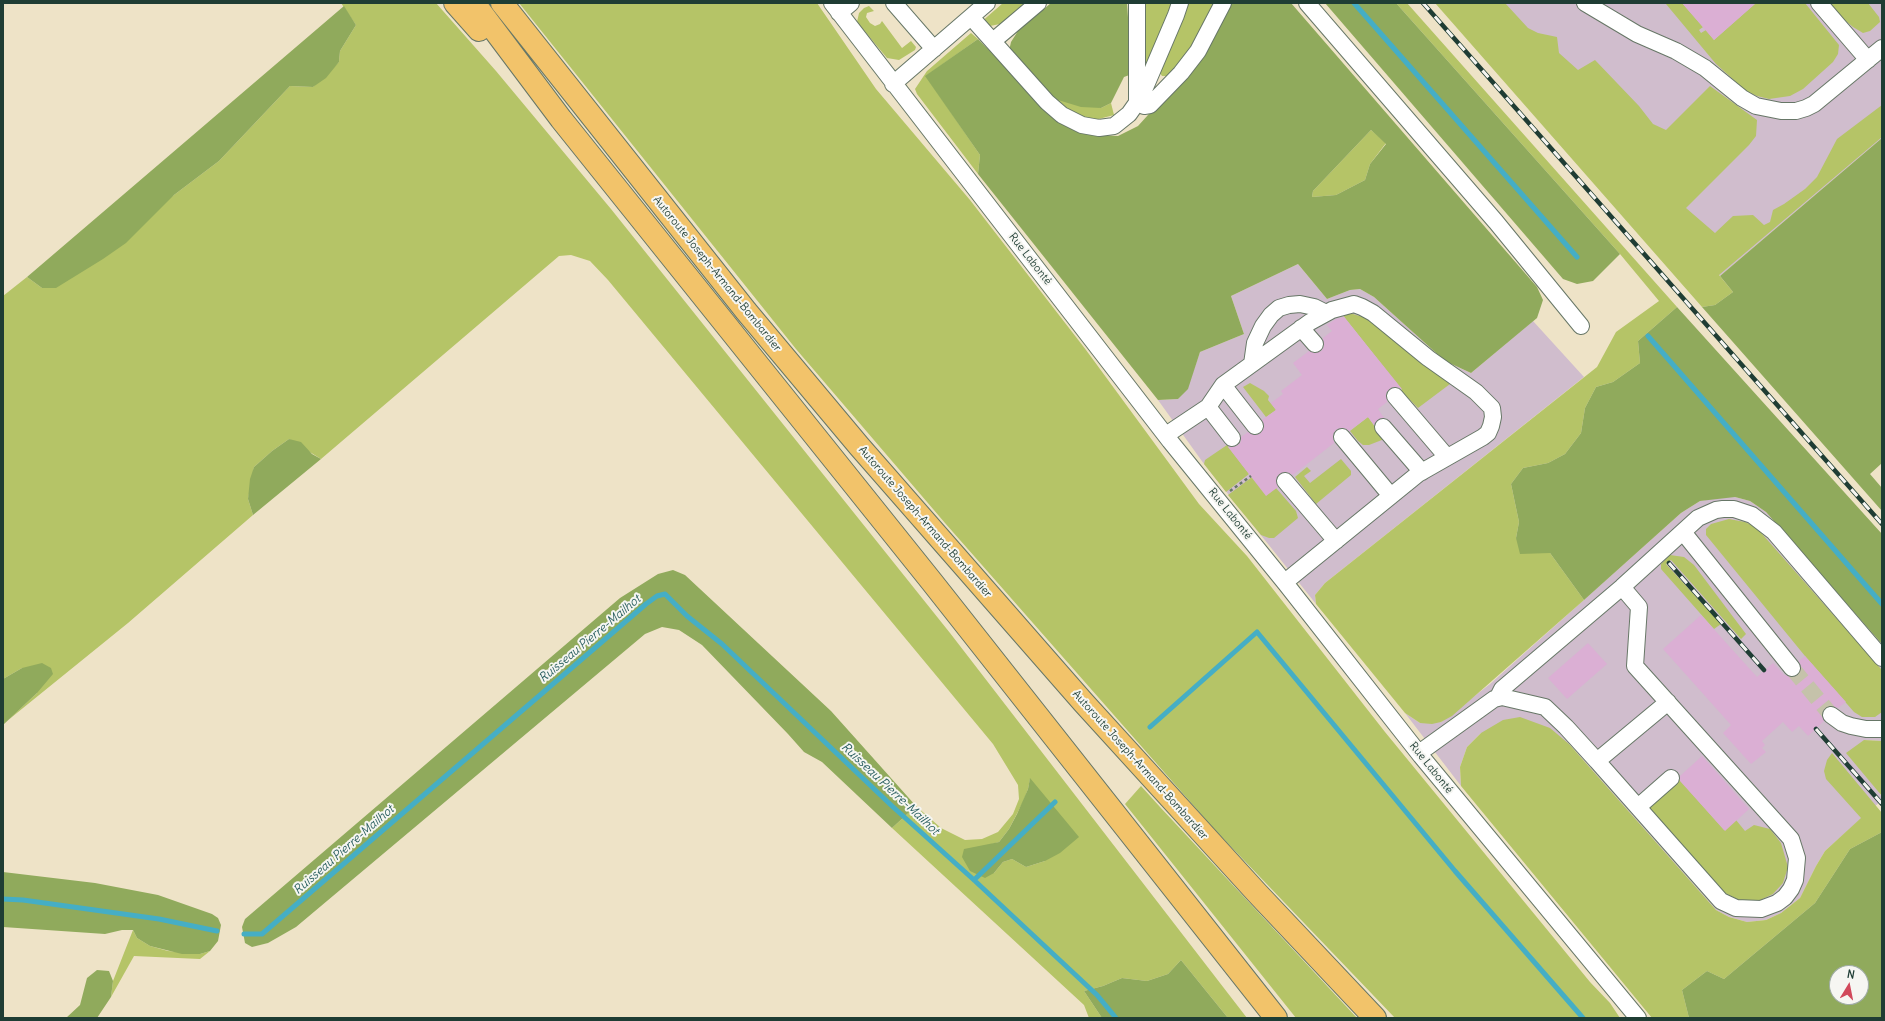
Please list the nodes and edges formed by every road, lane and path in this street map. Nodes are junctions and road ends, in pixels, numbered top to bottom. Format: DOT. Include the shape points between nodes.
graph roads {
  1 [pos="454,3"];
  2 [pos="474,3"];
  3 [pos="502,3"];
  4 [pos="894,3"];
  5 [pos="986,3"];
  6 [pos="1038,3"];
  7 [pos="1136,3"];
  8 [pos="1180,3"];
  9 [pos="1223,3"];
  10 [pos="1307,3"];
  11 [pos="1585,3"];
  12 [pos="1819,3"];
  13 [pos="840,6"];
  14 [pos="971,17"];
  15 [pos="993,41"];
  16 [pos="1882,48"];
  17 [pos="934,49"];
  18 [pos="1868,60"];
  19 [pos="893,84"];
  20 [pos="1137,103"];
  21 [pos="561,119"];
  22 [pos="1326,313"];
  23 [pos="1581,326"];
  24 [pos="1302,328"];
  25 [pos="1315,344"];
  26 [pos="1252,364"];
  27 [pos="1223,385"];
  28 [pos="1395,396"];
  29 [pos="1208,407"];
  30 [pos="1255,426"];
  31 [pos="1383,427"];
  32 [pos="1166,435"];
  33 [pos="1342,437"];
  34 [pos="1232,438"];
  35 [pos="1447,458"];
  36 [pos="1422,472"];
  37 [pos="1251,476"];
  38 [pos="1285,481"];
  39 [pos="1229,492"];
  40 [pos="1391,496"];
  41 [pos="1683,532"];
  42 [pos="1336,540"];
  43 [pos="1285,582"];
  44 [pos="1622,586"];
  45 [pos="1882,658"];
  46 [pos="1792,668"];
  47 [pos="1498,697"];
  48 [pos="1668,702"];
  49 [pos="1831,715"];
  50 [pos="1882,729"];
  51 [pos="1419,753"];
  52 [pos="1597,761"];
  53 [pos="1671,778"];
  54 [pos="1638,807"];
  55 [pos="1276,1018"];
  56 [pos="1375,1018"];
  57 [pos="1638,1018"];
  1 -- 21 [label="highway"];
  2 -- 21 [label="highway"];
  3 -- 56 [label="highway, Autoroute Joseph-Armand-Bombardier" via="746,311 859,446 1083,702"];
  4 -- 17 [label="street"];
  5 -- 14 [label="street"];
  6 -- 15 [label="street"];
  7 -- 20 [label="street"];
  8 -- 20 [label="street"];
  9 -- 20 [label="street" via="1198,51 1181,73 1150,105"];
  10 -- 23 [label="street" via="1496,222"];
  11 -- 18 [label="street" via="1637,34 1676,51 1705,68 1742,98 1769,109 1796,111 1806,108"];
  12 -- 18 [label="street"];
  13 -- 19 [label="street, Rue Labonté"];
  14 -- 15 [label="street"];
  14 -- 17 [label="street"];
  15 -- 20 [label="street" via="1047,102 1062,115 1082,125 1099,128 1114,126"];
  16 -- 18 [label="street"];
  17 -- 19 [label="street"];
  19 -- 32 [label="street, Rue Labonté"];
  21 -- 55 [label="highway"];
  22 -- 24 [label="street"];
  22 -- 26 [label="street" via="1300,304 1279,308 1263,326 1255,343"];
  22 -- 35 [label="street" via="1354,304 1362,306 1487,402 1492,408 1493,417 1488,433"];
  24 -- 25 [label="street"];
  24 -- 26 [label="street"];
  26 -- 27 [label="street"];
  27 -- 29 [label="street"];
  27 -- 30 [label="street"];
  28 -- 35 [label="street"];
  29 -- 32 [label="street"];
  29 -- 34 [label="street"];
  31 -- 36 [label="street"];
  32 -- 43 [label="street, Rue Labonté"];
  33 -- 40 [label="street"];
  35 -- 36 [label="street"];
  36 -- 40 [label="street"];
  37 -- 39 [label="path"];
  38 -- 42 [label="street"];
  40 -- 42 [label="street"];
  41 -- 44 [label="street"];
  41 -- 45 [label="street" via="1698,518 1716,510 1734,509 1759,519 1774,532"];
  41 -- 46 [label="street"];
  42 -- 43 [label="street"];
  43 -- 51 [label="street, Rue Labonté"];
  44 -- 47 [label="street" via="1502,689"];
  44 -- 48 [label="street" via="1639,606 1635,666"];
  47 -- 51 [label="street"];
  47 -- 52 [label="street" via="1509,697 1545,706"];
  48 -- 52 [label="street"];
  48 -- 54 [label="street" via="1791,839 1797,858 1796,880 1785,897 1761,909 1744,909 1729,905 1716,897"];
  49 -- 50 [label="street" via="1851,726"];
  51 -- 57 [label="street, Rue Labonté"];
  52 -- 54 [label="street"];
  53 -- 54 [label="street"];
}
